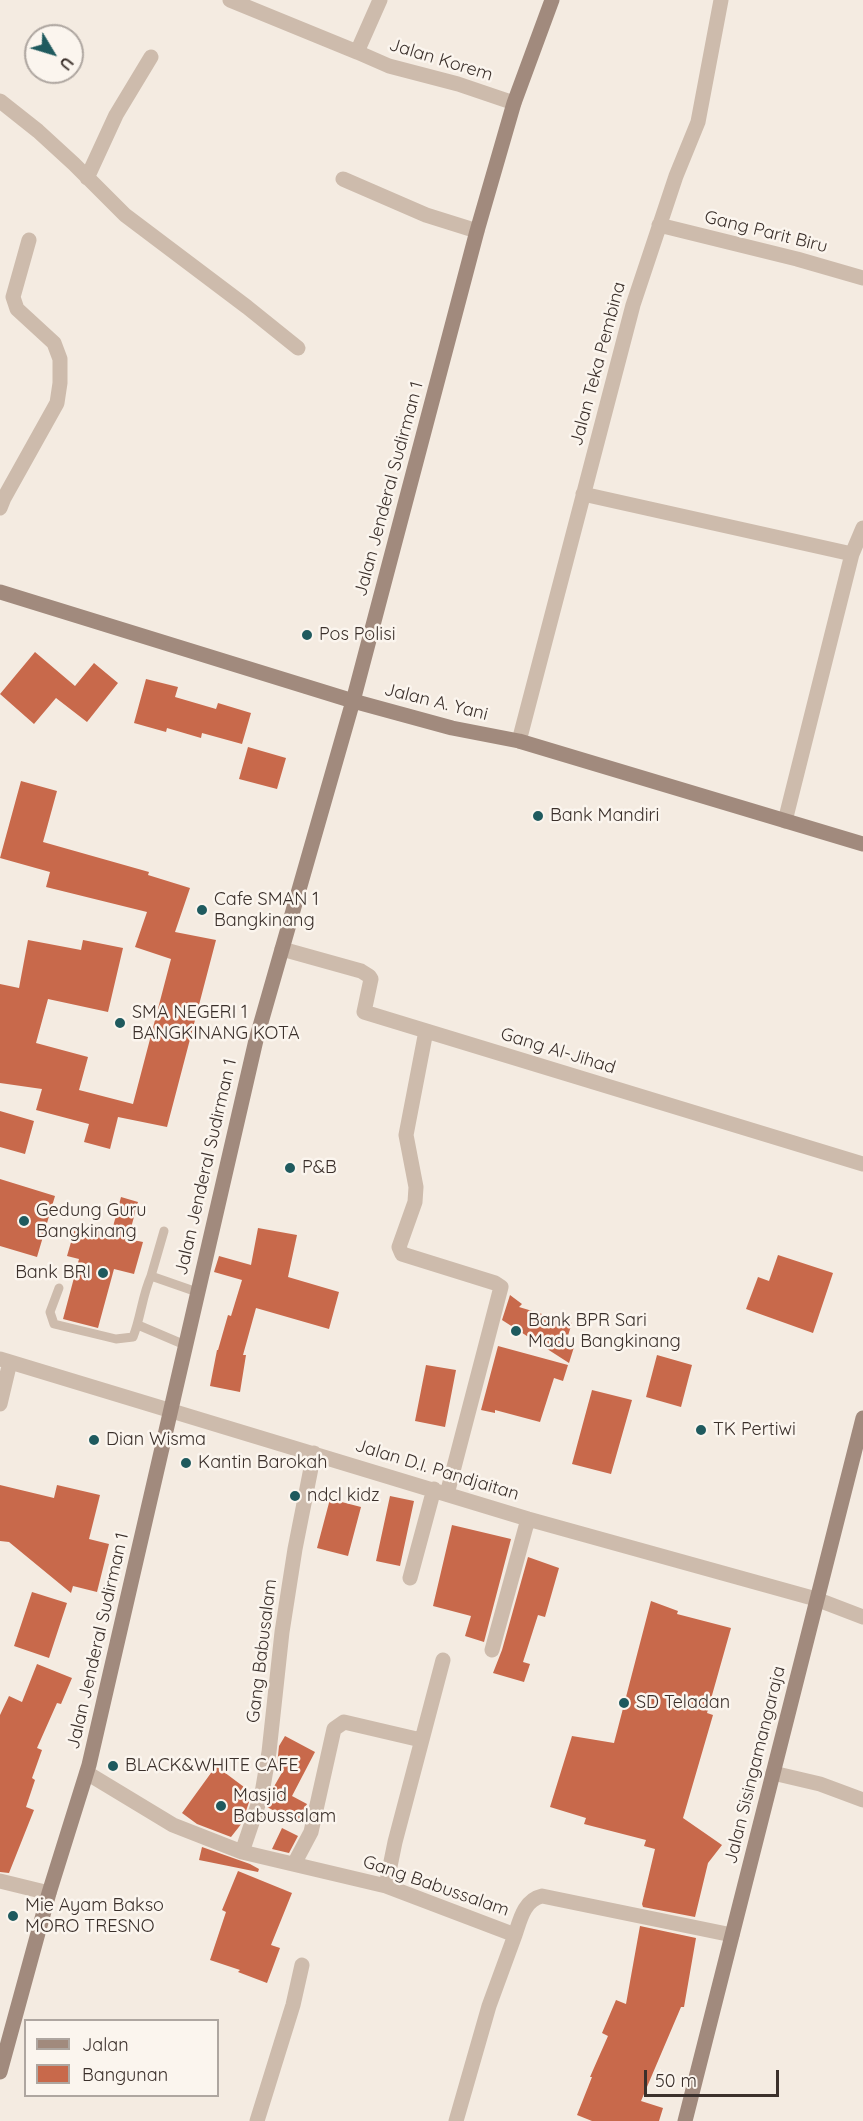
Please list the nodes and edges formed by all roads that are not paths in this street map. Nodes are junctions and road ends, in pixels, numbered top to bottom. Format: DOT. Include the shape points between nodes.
graph roads {
  1 [pos="230,0"];
  2 [pos="380,0"];
  3 [pos="552,0"];
  4 [pos="721,0"];
  5 [pos="357,51"];
  6 [pos="151,57"];
  7 [pos="0,101"];
  8 [pos="514,103"];
  9 [pos="87,178"];
  10 [pos="343,179"];
  11 [pos="659,225"];
  12 [pos="477,231"];
  13 [pos="29,240"];
  14 [pos="863,278"];
  15 [pos="298,348"];
  16 [pos="583,494"];
  17 [pos="0,508"];
  18 [pos="863,528"];
  19 [pos="852,554"];
  20 [pos="0,592"];
  21 [pos="353,701"];
  22 [pos="519,741"];
  23 [pos="785,821"];
  24 [pos="863,844"];
  25 [pos="282,949"];
  26 [pos="426,1031"];
  27 [pos="863,1164"];
  28 [pos="164,1231"];
  29 [pos="151,1276"];
  30 [pos="59,1288"];
  31 [pos="197,1292"];
  32 [pos="138,1325"];
  33 [pos="185,1345"];
  34 [pos="5,1360"];
  35 [pos="0,1404"];
  36 [pos="170,1409"];
  37 [pos="863,1418"];
  38 [pos="314,1453"];
  39 [pos="441,1492"];
  40 [pos="528,1519"];
  41 [pos="410,1578"];
  42 [pos="816,1599"];
  43 [pos="863,1617"];
  44 [pos="492,1650"];
  45 [pos="442,1660"];
  46 [pos="421,1740"];
  47 [pos="87,1773"];
  48 [pos="773,1773"];
  49 [pos="863,1800"];
  50 [pos="242,1852"];
  51 [pos="294,1864"];
  52 [pos="0,1881"];
  53 [pos="386,1886"];
  54 [pos="49,1893"];
  55 [pos="515,1935"];
  56 [pos="732,1935"];
  57 [pos="302,1965"];
  58 [pos="0,2072"];
  59 [pos="257,2121"];
  60 [pos="456,2121"];
  61 [pos="685,2121"];
  1 -- 5 [label="street, Jalan Korem"];
  2 -- 5 [label="street, Jalan Korem"];
  3 -- 8 [label="street, Jalan Jenderal Sudirman 1"];
  4 -- 11 [label="street, Jalan Teka Pembina" via="698,122"];
  5 -- 8 [label="street, Jalan Korem" via="389,66"];
  6 -- 9 [label="street" via="116,115"];
  7 -- 9 [label="street"];
  8 -- 12 [label="street, Jalan Jenderal Sudirman 1"];
  9 -- 15 [label="street" via="124,215"];
  10 -- 12 [label="street" via="426,215"];
  11 -- 14 [label="street, Gang Parit Biru"];
  11 -- 16 [label="street, Jalan Teka Pembina" via="633,305"];
  12 -- 21 [label="street, Jalan Jenderal Sudirman 1"];
  13 -- 17 [label="street" via="13,297 17,309 54,343 60,359 60,383 57,403"];
  16 -- 19 [label="street"];
  16 -- 22 [label="street, Jalan Teka Pembina"];
  18 -- 19 [label="street"];
  19 -- 23 [label="street"];
  20 -- 21 [label="street, Jalan A. Yani"];
  21 -- 22 [label="street, Jalan A. Yani" via="452,728"];
  21 -- 25 [label="street, Jalan Jenderal Sudirman 1"];
  22 -- 23 [label="street, Jalan A. Yani"];
  23 -- 24 [label="street, Jalan A. Yani"];
  25 -- 26 [label="street, Gang Al-Jihad" via="361,971 371,979 364,1012"];
  25 -- 31 [label="street, Jalan Jenderal Sudirman 1" via="256,1040"];
  26 -- 27 [label="street, Gang Al-Jihad"];
  26 -- 39 [label="street" via="406,1135 415,1202 400,1251 501,1287"];
  28 -- 29 [label="lane"];
  29 -- 31 [label="lane"];
  29 -- 32 [label="lane"];
  30 -- 32 [label="lane" via="50,1312 54,1324 116,1339 132,1337"];
  31 -- 33 [label="street, Jalan Jenderal Sudirman 1"];
  32 -- 33 [label="lane"];
  33 -- 36 [label="street, Jalan Jenderal Sudirman 1"];
  34 -- 35 [label="street"];
  34 -- 36 [label="street, Jalan D.I. Pandjaitan"];
  36 -- 38 [label="street, Jalan D.I. Pandjaitan"];
  36 -- 47 [label="street, Jalan Jenderal Sudirman 1"];
  37 -- 42 [label="street, Jalan Sisingamangaraja"];
  38 -- 39 [label="street, Jalan D.I. Pandjaitan"];
  38 -- 50 [label="street, Gang Babusalam" via="282,1632 262,1793"];
  39 -- 40 [label="street, Jalan D.I. Pandjaitan"];
  39 -- 41 [label="street"];
  40 -- 42 [label="street, Jalan D.I. Pandjaitan"];
  40 -- 44 [label="street"];
  42 -- 43 [label="street, Jalan D.I. Pandjaitan"];
  42 -- 48 [label="street, Jalan Sisingamangaraja"];
  45 -- 46 [label="street"];
  46 -- 51 [label="street" via="344,1722 333,1729 311,1832"];
  46 -- 53 [label="street"];
  47 -- 50 [label="street, Gang Babussalam" via="173,1825"];
  47 -- 54 [label="street, Jalan Jenderal Sudirman 1"];
  48 -- 49 [label="street"];
  48 -- 56 [label="street, Jalan Sisingamangaraja"];
  50 -- 51 [label="street, Gang Babussalam"];
  51 -- 53 [label="street, Gang Babussalam"];
  52 -- 54 [label="street"];
  53 -- 55 [label="street, Gang Babussalam"];
  54 -- 58 [label="street, Jalan Jenderal Sudirman 1"];
  55 -- 56 [label="street, Gang Babussalam" via="529,1903 542,1896"];
  55 -- 60 [label="street" via="489,2006"];
  56 -- 61 [label="street, Jalan Sisingamangaraja"];
  57 -- 59 [label="street"];
}
